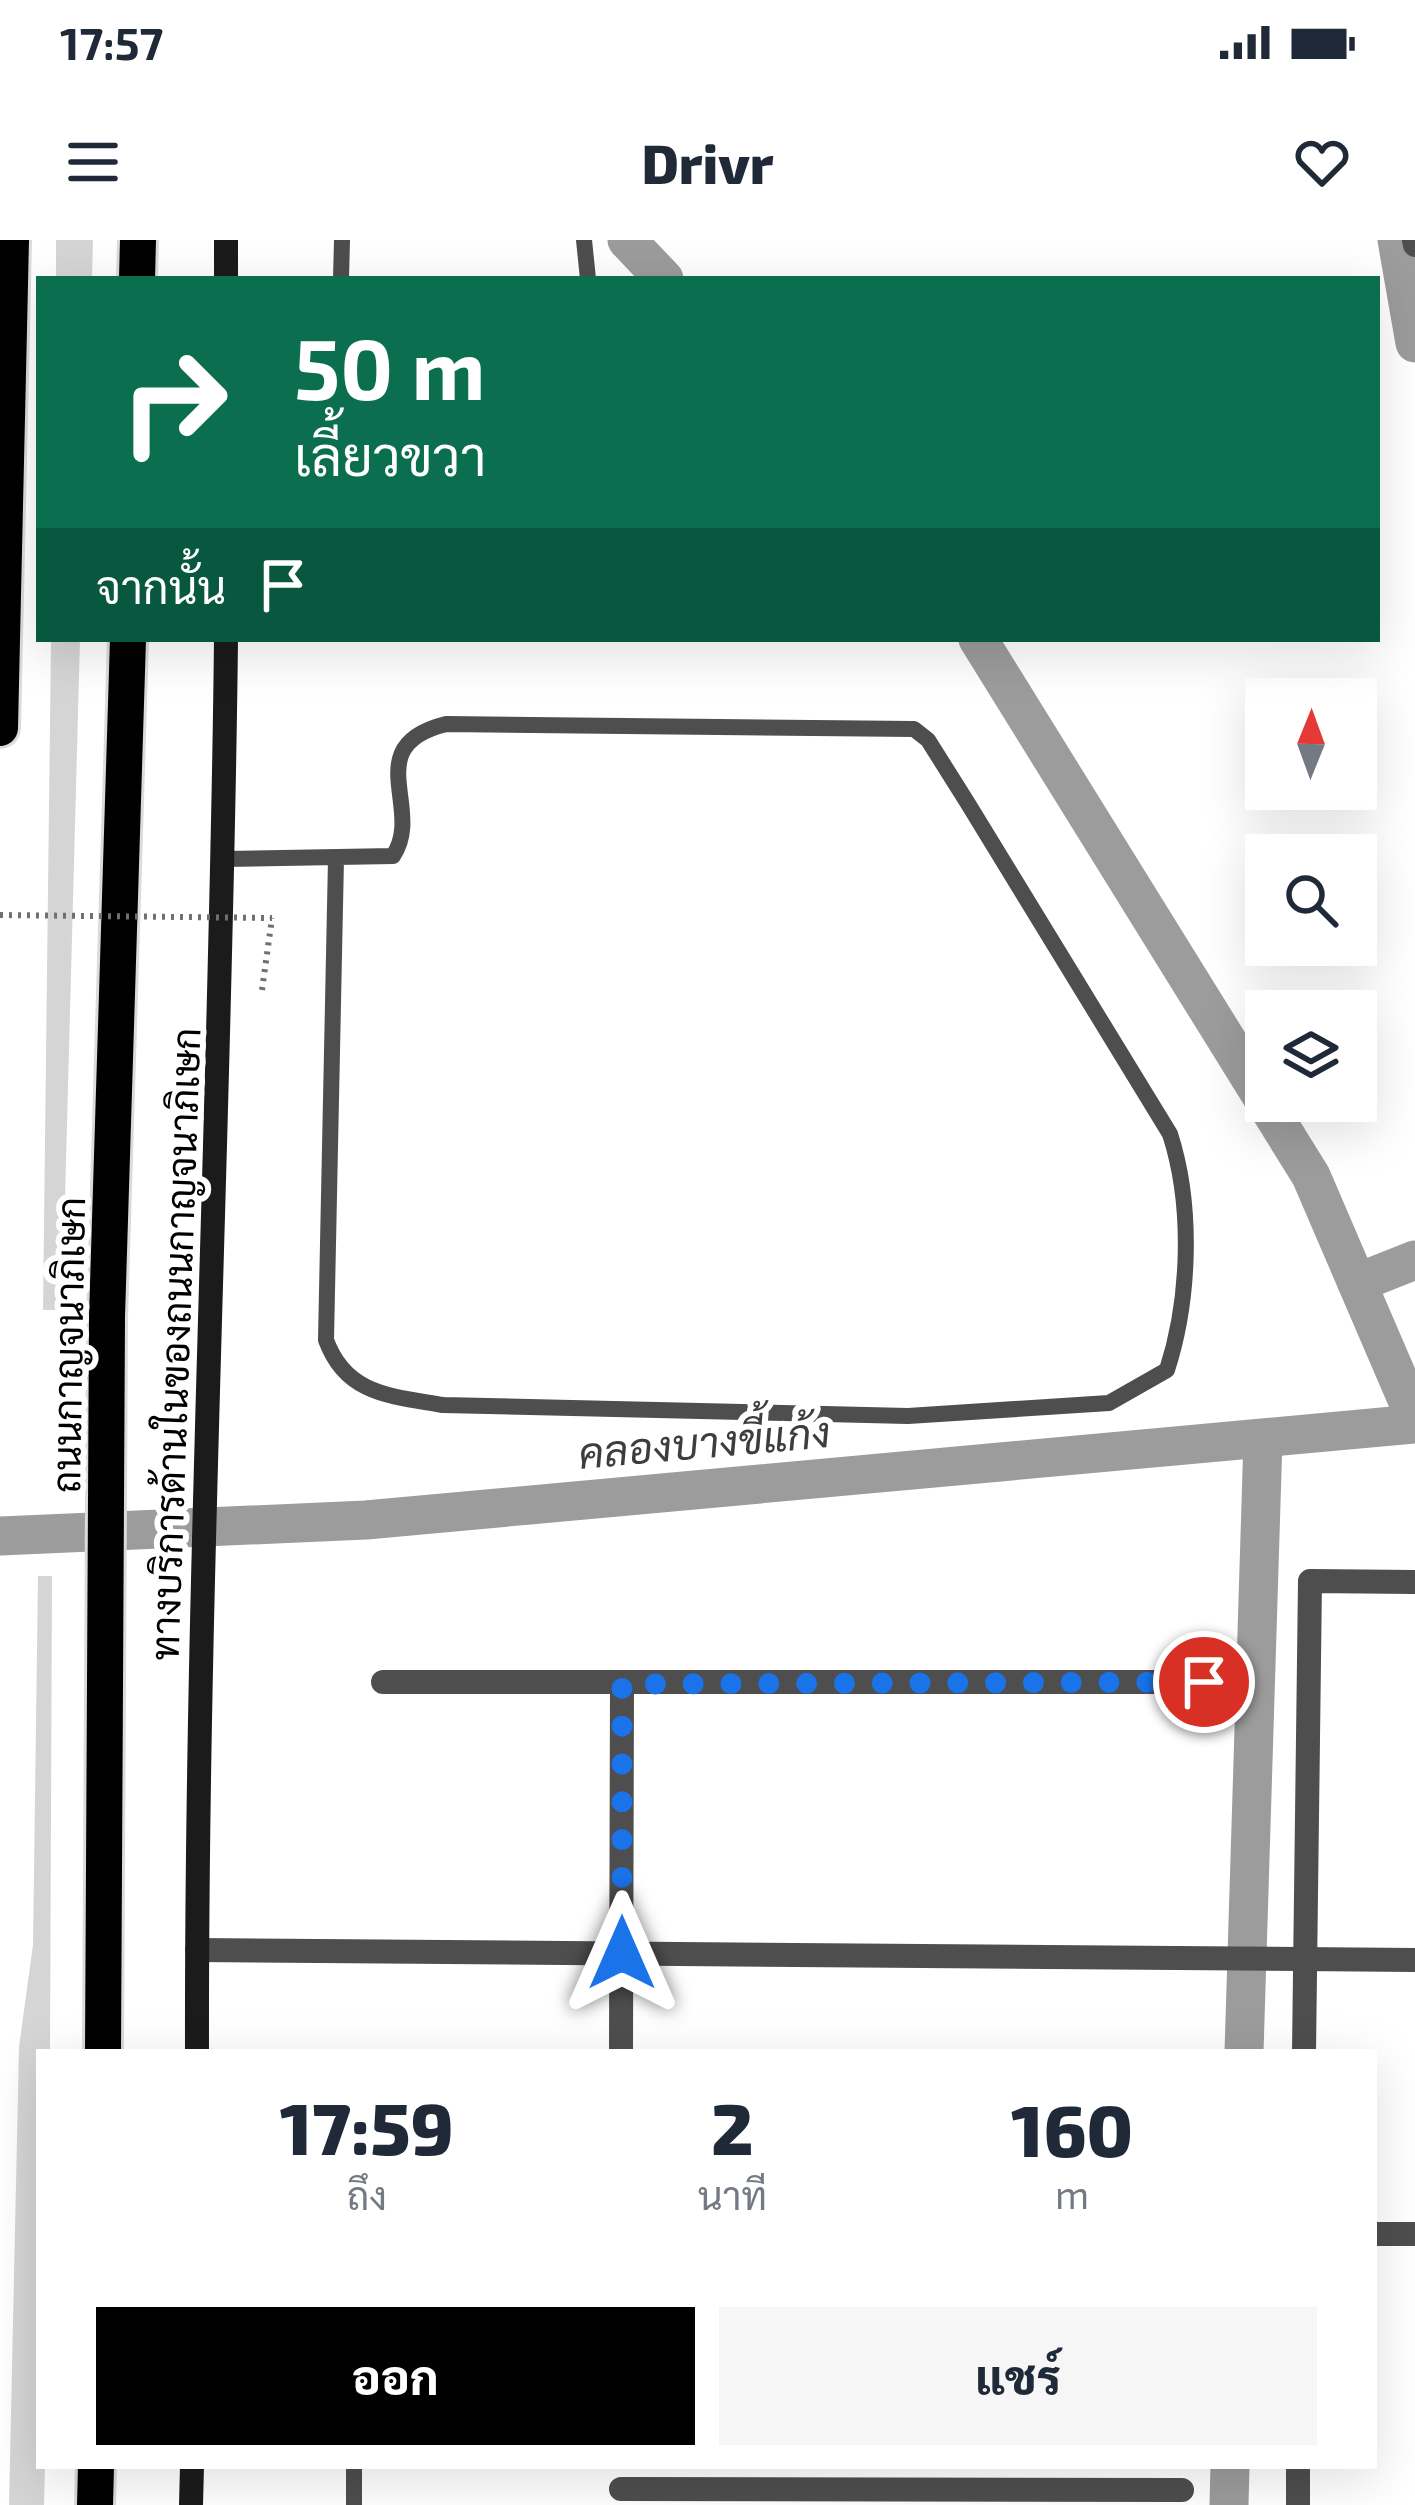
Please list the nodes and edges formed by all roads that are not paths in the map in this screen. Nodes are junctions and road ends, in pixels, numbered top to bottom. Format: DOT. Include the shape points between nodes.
graph roads {
  1 [pos="11,240"];
  2 [pos="137,240"];
  3 [pos="226,240"];
  4 [pos="342,240"];
  5 [pos="584,240"];
  6 [pos="137,276"];
  7 [pos="226,276"];
  8 [pos="341,276"];
  9 [pos="588,276"];
  10 [pos="128,642"];
  11 [pos="226,642"];
  12 [pos="0,728"];
  13 [pos="223,859"];
  14 [pos="336,859"];
  15 [pos="1415,1582"];
  16 [pos="383,1682"];
  17 [pos="1204,1682"];
  18 [pos="622,1684"];
  19 [pos="196,1950"];
  20 [pos="622,1953"];
  21 [pos="1305,1959"];
  22 [pos="1415,1960"];
  23 [pos="103,2049"];
  24 [pos="196,2049"];
  25 [pos="621,2049"];
  26 [pos="1304,2049"];
  27 [pos="1377,2234"];
  28 [pos="1415,2234"];
  29 [pos="95,2469"];
  30 [pos="192,2469"];
  31 [pos="354,2469"];
  32 [pos="1298,2469"];
  33 [pos="620,2486"];
  34 [pos="1182,2490"];
  35 [pos="95,2505"];
  36 [pos="191,2505"];
  37 [pos="354,2505"];
  38 [pos="1298,2505"];
  1 -- 12 [label="highway"];
  2 -- 6 [label="highway"];
  3 -- 7 [label="main road"];
  4 -- 8 [label="lane"];
  5 -- 9 [label="lane"];
  10 -- 23 [label="highway, ถนนกาญจนาภิเษก" via="107,1317"];
  11 -- 13 [label="main road, ทางบริการด้านในของถนนกาญจนาภิเษก"];
  13 -- 14 [label="lane"];
  13 -- 19 [label="main road, ทางบริการด้านในของถนนกาญจนาภิเษก"];
  14 -- 14 [label="lane" via="393,856 396,772 405,745 446,724 914,729 1170,1134 1179,1162 1183,1288 1167,1370 1109,1403 908,1416 442,1405 367,1391 335,1364 326,1340"];
  15 -- 21 [label="street" via="1310,1581"];
  16 -- 18 [label="street"];
  17 -- 18 [label="street"];
  18 -- 20 [label="street"];
  19 -- 20 [label="street"];
  19 -- 24 [label="main road, ทางบริการด้านในของถนนกาญจนาภิเษก"];
  20 -- 21 [label="street"];
  20 -- 25 [label="street"];
  21 -- 22 [label="street"];
  21 -- 26 [label="street"];
  27 -- 28 [label="street"];
  29 -- 35 [label="highway"];
  30 -- 36 [label="main road"];
  31 -- 37 [label="lane"];
  32 -- 38 [label="street"];
  33 -- 34 [label="street"];
}
